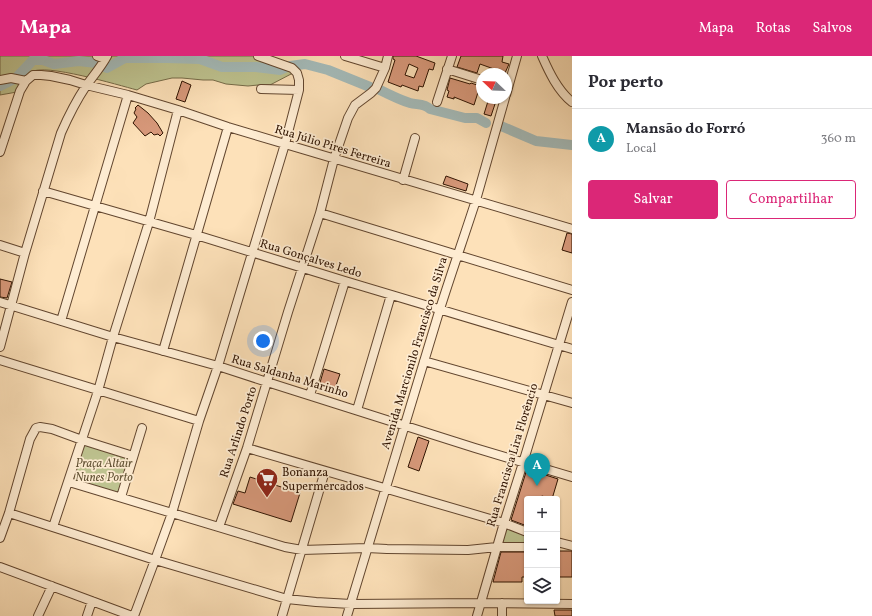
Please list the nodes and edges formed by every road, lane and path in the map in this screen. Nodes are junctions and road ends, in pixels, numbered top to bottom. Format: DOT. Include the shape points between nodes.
graph roads {
  1 [pos="97,56"];
  2 [pos="258,56"];
  3 [pos="345,56"];
  4 [pos="388,56"];
  5 [pos="452,56"];
  6 [pos="517,56"];
  7 [pos="542,56"];
  8 [pos="104,62"];
  9 [pos="385,68"];
  10 [pos="447,69"];
  11 [pos="512,73"];
  12 [pos="476,78"];
  13 [pos="0,80"];
  14 [pos="23,80"];
  15 [pos="86,86"];
  16 [pos="261,89"];
  17 [pos="299,90"];
  18 [pos="555,93"];
  19 [pos="128,95"];
  20 [pos="569,99"];
  21 [pos="437,102"];
  22 [pos="503,104"];
  23 [pos="178,110"];
  24 [pos="228,127"];
  25 [pos="415,138"];
  26 [pos="285,144"];
  27 [pos="0,152"];
  28 [pos="334,159"];
  29 [pos="403,180"];
  30 [pos="43,191"];
  31 [pos="475,201"];
  32 [pos="95,206"];
  33 [pos="320,213"];
  34 [pos="148,222"];
  35 [pos="572,229"];
  36 [pos="196,235"];
  37 [pos="0,245"];
  38 [pos="25,253"];
  39 [pos="252,253"];
  40 [pos="457,255"];
  41 [pos="302,268"];
  42 [pos="345,282"];
  43 [pos="572,290"];
  44 [pos="391,295"];
  45 [pos="0,302"];
  46 [pos="572,302"];
  47 [pos="10,305"];
  48 [pos="440,310"];
  49 [pos="60,321"];
  50 [pos="113,337"];
  51 [pos="559,345"];
  52 [pos="0,347"];
  53 [pos="572,349"];
  54 [pos="163,351"];
  55 [pos="0,360"];
  56 [pos="424,361"];
  57 [pos="218,366"];
  58 [pos="267,382"];
  59 [pos="98,391"];
  60 [pos="310,395"];
  61 [pos="543,396"];
  62 [pos="572,403"];
  63 [pos="358,410"];
  64 [pos="199,421"];
  65 [pos="404,425"];
  66 [pos="142,428"];
  67 [pos="82,440"];
  68 [pos="247,448"];
  69 [pos="133,456"];
  70 [pos="523,463"];
  71 [pos="325,471"];
  72 [pos="572,478"];
  73 [pos="69,482"];
  74 [pos="386,489"];
  75 [pos="121,497"];
  76 [pos="9,513"];
  77 [pos="172,513"];
  78 [pos="504,523"];
  79 [pos="53,527"];
  80 [pos="219,527"];
  81 [pos="524,531"];
  82 [pos="0,538"];
  83 [pos="560,543"];
  84 [pos="524,546"];
  85 [pos="560,546"];
  86 [pos="571,546"];
  87 [pos="497,547"];
  88 [pos="367,548"];
  89 [pos="302,550"];
  90 [pos="155,560"];
  91 [pos="0,567"];
  92 [pos="52,586"];
  93 [pos="286,599"];
  94 [pos="92,601"];
  95 [pos="481,603"];
  96 [pos="502,603"];
  97 [pos="351,604"];
  98 [pos="572,604"];
  99 [pos="38,616"];
  100 [pos="87,616"];
  101 [pos="133,616"];
  102 [pos="282,616"];
  103 [pos="347,616"];
  104 [pos="477,616"];
  105 [pos="502,616"];
  1 -- 8 [label="street"];
  2 -- 17 [label="street" via="292,68 297,73"];
  3 -- 9 [label="street"];
  4 -- 9 [label="street, Rua Arlindo Porto"];
  5 -- 10 [label="street"];
  6 -- 11 [label="street"];
  7 -- 20 [label="street" via="560,89"];
  8 -- 15 [label="street"];
  9 -- 28 [label="street, Rua Arlindo Porto" via="376,88 351,110"];
  10 -- 12 [label="street"];
  10 -- 21 [label="street"];
  13 -- 14 [label="street"];
  14 -- 15 [label="street, Rua Júlio Pires Ferreira" via="41,75"];
  14 -- 27 [label="street"];
  15 -- 19 [label="street, Rua Júlio Pires Ferreira"];
  15 -- 30 [label="street" via="61,133"];
  16 -- 17 [label="street"];
  17 -- 26 [label="street"];
  18 -- 20 [label="street"];
  19 -- 23 [label="street, Rua Júlio Pires Ferreira"];
  19 -- 32 [label="street"];
  22 -- 31 [label="street, Avenida Marcionilo Francisco da Silva"];
  23 -- 24 [label="street, Rua Júlio Pires Ferreira"];
  23 -- 34 [label="street"];
  24 -- 26 [label="street, Rua Júlio Pires Ferreira"];
  24 -- 36 [label="street"];
  25 -- 29 [label="street"];
  26 -- 28 [label="street, Rua Júlio Pires Ferreira"];
  26 -- 39 [label="street"];
  28 -- 29 [label="street, Rua Júlio Pires Ferreira"];
  28 -- 33 [label="street, Rua Arlindo Porto"];
  29 -- 31 [label="street, Rua Júlio Pires Ferreira"];
  30 -- 32 [label="street, Rua Gonçalves Ledo"];
  30 -- 38 [label="street"];
  31 -- 35 [label="street, Rua Júlio Pires Ferreira"];
  31 -- 40 [label="street, Avenida Marcionilo Francisco da Silva"];
  32 -- 34 [label="street, Rua Gonçalves Ledo"];
  32 -- 49 [label="street"];
  33 -- 40 [label="street"];
  33 -- 41 [label="street, Rua Arlindo Porto"];
  34 -- 36 [label="street, Rua Gonçalves Ledo"];
  34 -- 50 [label="street"];
  36 -- 39 [label="street, Rua Gonçalves Ledo"];
  36 -- 54 [label="street"];
  37 -- 38 [label="street"];
  38 -- 47 [label="street"];
  39 -- 41 [label="street, Rua Gonçalves Ledo"];
  39 -- 57 [label="street"];
  40 -- 43 [label="street"];
  40 -- 48 [label="street, Avenida Marcionilo Francisco da Silva"];
  41 -- 42 [label="street, Rua Gonçalves Ledo"];
  41 -- 58 [label="street, Rua Arlindo Porto"];
  42 -- 44 [label="street, Rua Gonçalves Ledo"];
  42 -- 60 [label="street"];
  44 -- 48 [label="street, Rua Gonçalves Ledo"];
  44 -- 63 [label="street"];
  45 -- 47 [label="street, Rua Saldanha Marinho"];
  46 -- 51 [label="street, Rua Francisca Lira Florêncio"];
  47 -- 49 [label="street, Rua Saldanha Marinho"];
  47 -- 52 [label="street"];
  48 -- 51 [label="street, Rua Gonçalves Ledo"];
  48 -- 56 [label="street, Avenida Marcionilo Francisco da Silva"];
  49 -- 50 [label="street, Rua Saldanha Marinho"];
  50 -- 54 [label="street, Rua Saldanha Marinho"];
  50 -- 59 [label="street"];
  51 -- 53 [label="street, Rua Gonçalves Ledo"];
  51 -- 61 [label="street, Rua Francisca Lira Florêncio"];
  54 -- 57 [label="street, Rua Saldanha Marinho"];
  55 -- 59 [label="street"];
  56 -- 61 [label="street"];
  56 -- 65 [label="street, Avenida Marcionilo Francisco da Silva"];
  57 -- 58 [label="street, Rua Saldanha Marinho"];
  57 -- 64 [label="street"];
  58 -- 60 [label="street, Rua Saldanha Marinho"];
  58 -- 68 [label="street, Rua Arlindo Porto"];
  59 -- 64 [label="street"];
  59 -- 67 [label="street"];
  60 -- 63 [label="street, Rua Saldanha Marinho"];
  61 -- 62 [label="street"];
  61 -- 70 [label="street, Rua Francisca Lira Florêncio"];
  63 -- 65 [label="street, Rua Saldanha Marinho"];
  64 -- 77 [label="street"];
  65 -- 70 [label="street, Rua Saldanha Marinho"];
  65 -- 74 [label="street, Avenida Marcionilo Francisco da Silva"];
  66 -- 69 [label="street"];
  67 -- 69 [label="street"];
  67 -- 73 [label="street"];
  67 -- 76 [label="street" via="52,429 36,428 30,440"];
  68 -- 71 [label="street"];
  68 -- 80 [label="street, Rua Arlindo Porto"];
  69 -- 75 [label="street"];
  70 -- 72 [label="street, Rua Saldanha Marinho"];
  70 -- 78 [label="street, Rua Francisca Lira Florêncio"];
  71 -- 74 [label="street"];
  71 -- 89 [label="street"];
  73 -- 75 [label="street"];
  73 -- 79 [label="street"];
  74 -- 78 [label="street"];
  74 -- 88 [label="street, Avenida Marcionilo Francisco da Silva"];
  75 -- 77 [label="street"];
  76 -- 79 [label="street"];
  76 -- 82 [label="street"];
  77 -- 80 [label="street"];
  77 -- 90 [label="street"];
  78 -- 81 [label="street"];
  78 -- 87 [label="street, Rua Francisca Lira Florêncio"];
  79 -- 90 [label="street"];
  80 -- 89 [label="street"];
  83 -- 86 [label="street"];
  84 -- 87 [label="street"];
  85 -- 86 [label="street"];
  87 -- 88 [label="street" via="468,550"];
  87 -- 95 [label="street, Rua Francisca Lira Florêncio"];
  88 -- 89 [label="street"];
  88 -- 97 [label="street, Avenida Marcionilo Francisco da Silva"];
  89 -- 93 [label="street"];
  90 -- 93 [label="street"];
  90 -- 101 [label="street"];
  91 -- 92 [label="street"];
  92 -- 94 [label="street"];
  92 -- 99 [label="street"];
  93 -- 97 [label="street"];
  93 -- 102 [label="street"];
  94 -- 100 [label="street"];
  94 -- 101 [label="street"];
  95 -- 96 [label="street"];
  95 -- 97 [label="street"];
  95 -- 104 [label="street, Rua Francisca Lira Florêncio"];
  96 -- 98 [label="street"];
  96 -- 105 [label="street"];
  97 -- 103 [label="street, Avenida Marcionilo Francisco da Silva"];
}
